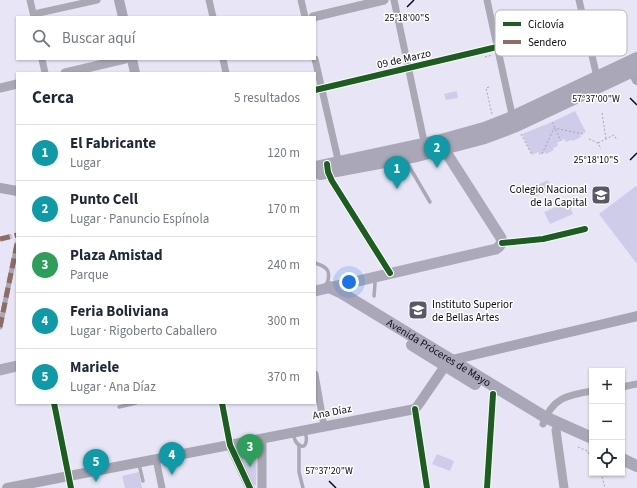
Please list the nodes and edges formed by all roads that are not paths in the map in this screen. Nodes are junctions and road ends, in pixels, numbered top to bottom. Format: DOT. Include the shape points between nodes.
graph roads {
  1 [pos="30,0"];
  2 [pos="96,0"];
  3 [pos="119,0"];
  4 [pos="209,0"];
  5 [pos="301,0"];
  6 [pos="384,0"];
  7 [pos="394,0"];
  8 [pos="487,0"];
  9 [pos="579,0"];
  10 [pos="581,10"];
  11 [pos="34,16"];
  12 [pos="123,16"];
  13 [pos="213,16"];
  14 [pos="305,16"];
  15 [pos="316,17"];
  16 [pos="495,38"];
  17 [pos="495,47"];
  18 [pos="499,56"];
  19 [pos="592,56"];
  20 [pos="637,58"];
  21 [pos="42,60"];
  22 [pos="121,60"];
  23 [pos="132,60"];
  24 [pos="223,60"];
  25 [pos="315,60"];
  26 [pos="409,68"];
  27 [pos="45,72"];
  28 [pos="69,72"];
  29 [pos="135,72"];
  30 [pos="226,72"];
  31 [pos="635,73"];
  32 [pos="597,77"];
  33 [pos="16,84"];
  34 [pos="0,88"];
  35 [pos="319,89"];
  36 [pos="516,126"];
  37 [pos="442,145"];
  38 [pos="426,148"];
  39 [pos="402,159"];
  40 [pos="385,162"];
  41 [pos="316,167"];
  42 [pos="334,167"];
  43 [pos="316,175"];
  44 [pos="0,188"];
  45 [pos="16,192"];
  46 [pos="430,202"];
  47 [pos="585,229"];
  48 [pos="502,243"];
  49 [pos="16,249"];
  50 [pos="316,263"];
  51 [pos="390,274"];
  52 [pos="373,277"];
  53 [pos="320,290"];
  54 [pos="374,296"];
  55 [pos="637,316"];
  56 [pos="0,327"];
  57 [pos="16,361"];
  58 [pos="448,363"];
  59 [pos="0,364"];
  60 [pos="16,366"];
  61 [pos="0,370"];
  62 [pos="316,380"];
  63 [pos="637,384"];
  64 [pos="625,386"];
  65 [pos="589,391"];
  66 [pos="493,394"];
  67 [pos="54,404"];
  68 [pos="132,404"];
  69 [pos="222,404"];
  70 [pos="119,407"];
  71 [pos="415,409"];
  72 [pos="544,421"];
  73 [pos="324,426"];
  74 [pos="305,430"];
  75 [pos="556,430"];
  76 [pos="293,432"];
  77 [pos="589,437"];
  78 [pos="262,439"];
  79 [pos="230,445"];
  80 [pos="299,446"];
  81 [pos="589,447"];
  82 [pos="625,452"];
  83 [pos="637,458"];
  84 [pos="156,459"];
  85 [pos="625,460"];
  86 [pos="139,463"];
  87 [pos="637,466"];
  88 [pos="69,476"];
  89 [pos="142,481"];
  90 [pos="7,488"];
  91 [pos="71,488"];
  92 [pos="162,488"];
  93 [pos="250,488"];
  94 [pos="262,488"];
  95 [pos="303,488"];
  96 [pos="426,488"];
  97 [pos="487,488"];
  98 [pos="564,488"];
  1 -- 11 [label="street"];
  2 -- 11 [label="street"];
  3 -- 12 [label="main road"];
  4 -- 13 [label="street"];
  5 -- 14 [label="street"];
  6 -- 15 [label="street"];
  7 -- 26 [label="street"];
  8 -- 16 [label="street"];
  9 -- 10 [label="street"];
  17 -- 26 [label="street, 09 de Marzo"];
  18 -- 36 [label="street"];
  19 -- 32 [label="street"];
  20 -- 32 [label="highway"];
  21 -- 27 [label="street"];
  22 -- 28 [label="street"];
  23 -- 29 [label="main road"];
  24 -- 30 [label="street"];
  25 -- 35 [label="street"];
  26 -- 35 [label="street, 09 de Marzo"];
  26 -- 38 [label="street"];
  31 -- 36 [label="highway"];
  32 -- 36 [label="highway"];
  33 -- 34 [label="street"];
  35 -- 42 [label="street"];
  36 -- 37 [label="highway" via="484,128"];
  37 -- 38 [label="highway"];
  37 -- 48 [label="main road"];
  38 -- 39 [label="highway"];
  38 -- 42 [label="highway"];
  39 -- 40 [label="highway"];
  39 -- 40 [label="lane" via="406,174 401,179 395,176"];
  39 -- 46 [label="lane"];
  40 -- 42 [label="highway"];
  41 -- 42 [label="highway"];
  42 -- 43 [label="highway"];
  42 -- 51 [label="street" via="334,185"];
  44 -- 45 [label="main road"];
  47 -- 48 [label="street" via="543,239"];
  48 -- 51 [label="main road" via="500,247"];
  49 -- 56 [label="street"];
  50 -- 53 [label="lane" via="329,274"];
  51 -- 52 [label="main road"];
  52 -- 53 [label="main road"];
  52 -- 54 [label="lane"];
  53 -- 58 [label="highway, Avenida Próceres de Mayo" via="336,297 417,349"];
  53 -- 58 [label="highway, Avenida Próceres de Mayo" via="340,292"];
  55 -- 58 [label="main road"];
  57 -- 59 [label="main road"];
  58 -- 66 [label="highway, Avenida Próceres de Mayo"];
  58 -- 71 [label="main road"];
  58 -- 72 [label="highway, Avenida Próceres de Mayo"];
  60 -- 61 [label="main road"];
  62 -- 73 [label="street"];
  63 -- 64 [label="street"];
  65 -- 72 [label="street" via="563,398"];
  66 -- 72 [label="highway, Avenida Próceres de Mayo"];
  66 -- 97 [label="street"];
  67 -- 88 [label="street"];
  68 -- 70 [label="lane"];
  69 -- 79 [label="street"];
  71 -- 73 [label="main road, Ana Díaz"];
  71 -- 96 [label="street"];
  72 -- 75 [label="highway, Avenida Próceres de Mayo"];
  72 -- 77 [label="highway, Avenida Próceres de Mayo"];
  73 -- 74 [label="main road, Ana Díaz"];
  74 -- 76 [label="main road, Ana Díaz"];
  74 -- 80 [label="lane" via="306,445"];
  75 -- 81 [label="highway, Avenida Próceres de Mayo"];
  75 -- 98 [label="street"];
  76 -- 78 [label="main road, Ana Díaz"];
  76 -- 80 [label="lane"];
  78 -- 79 [label="main road, Ana Díaz"];
  78 -- 94 [label="street"];
  79 -- 84 [label="main road, Ana Díaz"];
  79 -- 93 [label="street"];
  80 -- 95 [label="lane" via="299,472"];
  82 -- 83 [label="highway"];
  84 -- 86 [label="main road, Ana Díaz"];
  84 -- 92 [label="street"];
  85 -- 87 [label="highway"];
  86 -- 88 [label="main road, Ana Díaz"];
  86 -- 89 [label="lane"];
  88 -- 90 [label="main road, Ana Díaz"];
  88 -- 91 [label="street"];
}
